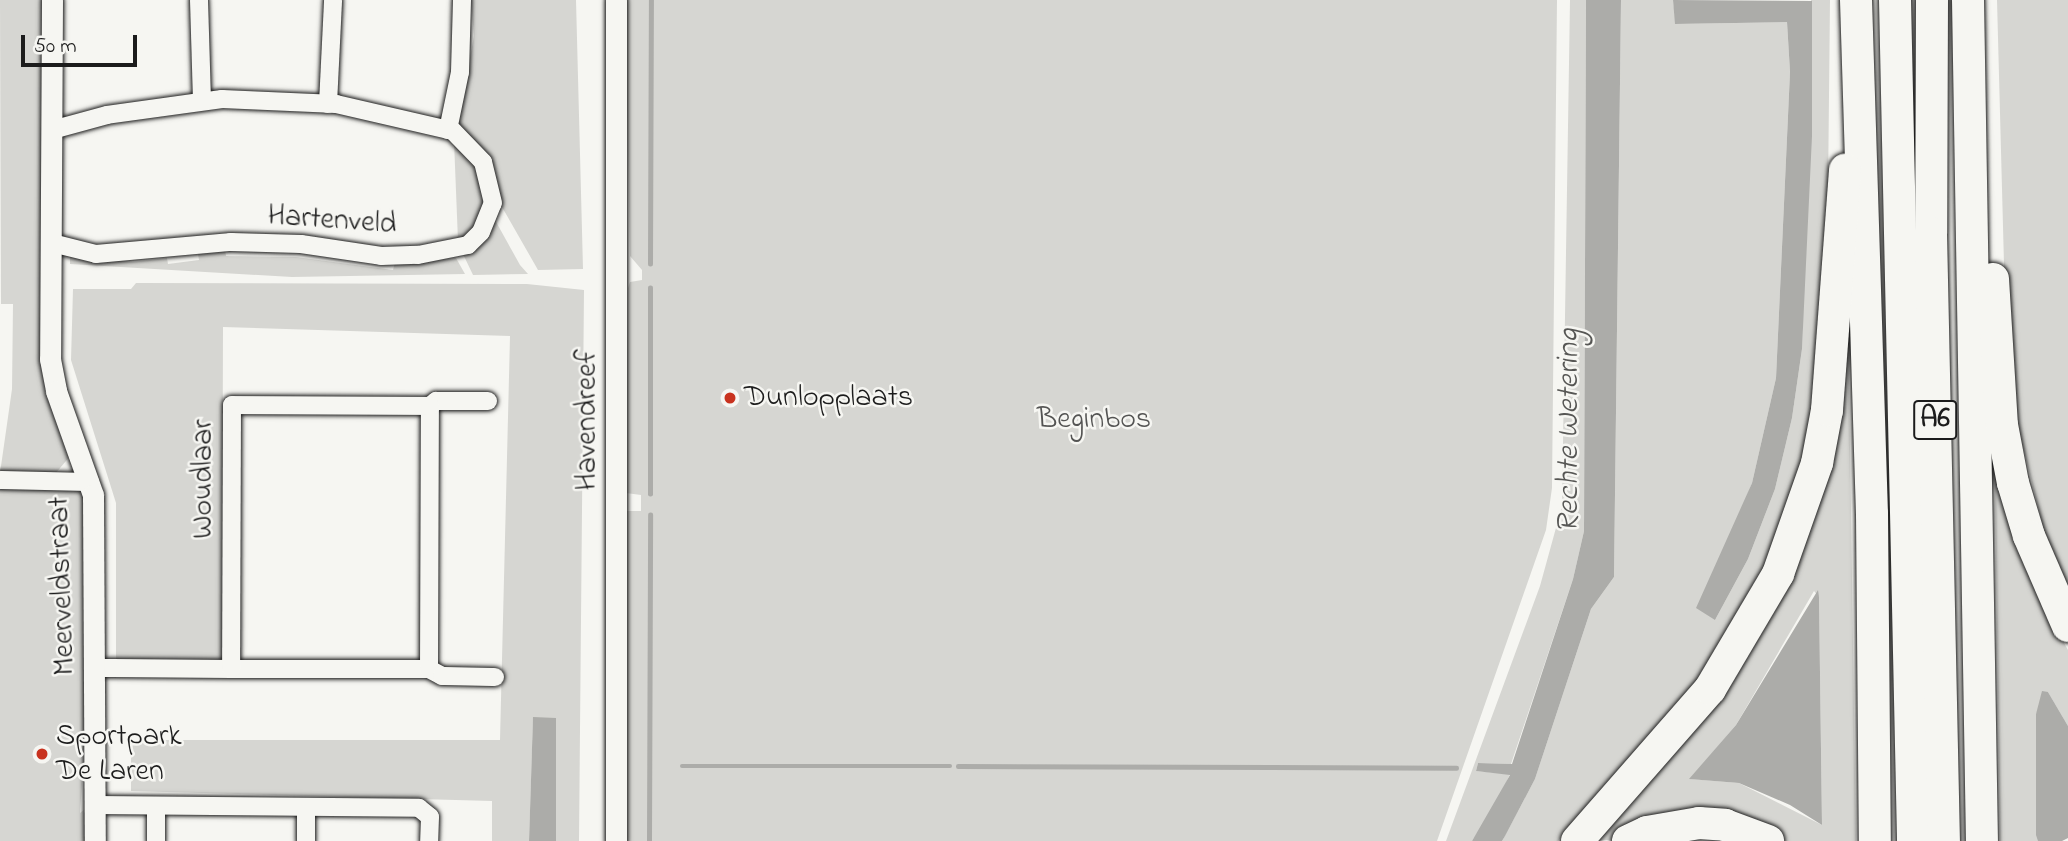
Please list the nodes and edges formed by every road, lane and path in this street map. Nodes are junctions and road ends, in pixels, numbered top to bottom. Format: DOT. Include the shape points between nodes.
graph roads {
  1 [pos="52,0"];
  2 [pos="199,0"];
  3 [pos="333,0"];
  4 [pos="461,0"];
  5 [pos="616,0"];
  6 [pos="1856,0"];
  7 [pos="1886,0"];
  8 [pos="1895,0"];
  9 [pos="1932,0"];
  10 [pos="1968,0"];
  11 [pos="1970,79"];
  12 [pos="1858,86"];
  13 [pos="202,101"];
  14 [pos="328,104"];
  15 [pos="52,130"];
  16 [pos="448,130"];
  17 [pos="52,243"];
  18 [pos="488,401"];
  19 [pos="430,405"];
  20 [pos="0,480"];
  21 [pos="90,482"];
  22 [pos="1872,514"];
  23 [pos="2068,626"];
  24 [pos="97,668"];
  25 [pos="231,668"];
  26 [pos="429,669"];
  27 [pos="495,677"];
  28 [pos="96,805"];
  29 [pos="306,808"];
  30 [pos="156,809"];
  31 [pos="96,841"];
  32 [pos="156,841"];
  33 [pos="306,841"];
  34 [pos="429,841"];
  35 [pos="616,841"];
  36 [pos="1577,841"];
  37 [pos="1628,841"];
  38 [pos="1768,841"];
  39 [pos="1875,841"];
  40 [pos="1913,841"];
  41 [pos="1944,841"];
  42 [pos="1982,841"];
  1 -- 15 [label="street, Meerveldstraat"];
  2 -- 13 [label="street"];
  3 -- 14 [label="street"];
  4 -- 16 [label="street" via="460,72"];
  5 -- 35 [label="street, Havendreef"];
  6 -- 12 [label="highway, A6"];
  7 -- 22 [label="highway, A6"];
  8 -- 40 [label="highway, A6"];
  9 -- 41 [label="highway, A6" via="1931,233"];
  10 -- 11 [label="highway, A6"];
  11 -- 23 [label="highway, A6" via="1989,210 2002,425 2029,536"];
  11 -- 42 [label="highway, A6"];
  12 -- 22 [label="highway, A6"];
  12 -- 36 [label="highway, A6" via="1841,197 1827,410 1799,521 1779,574 1710,690"];
  13 -- 14 [label="street"];
  13 -- 15 [label="street"];
  14 -- 16 [label="street"];
  15 -- 17 [label="street, Meerveldstraat"];
  16 -- 17 [label="street, Hartenveld" via="483,162 494,204 481,232 468,245 450,251 381,256 301,244 231,242 96,254"];
  17 -- 21 [label="street, Meerveldstraat" via="52,373"];
  18 -- 19 [label="street, Woudlaar" via="436,401"];
  19 -- 25 [label="street, Woudlaar" via="232,405"];
  19 -- 26 [label="street"];
  20 -- 21 [label="street"];
  21 -- 24 [label="street, Meerveldstraat" via="96,520"];
  22 -- 39 [label="highway, A6"];
  24 -- 25 [label="street"];
  24 -- 28 [label="street, Meerveldstraat"];
  25 -- 26 [label="street"];
  26 -- 27 [label="street" via="442,676"];
  28 -- 30 [label="street"];
  28 -- 31 [label="street, Meerveldstraat"];
  29 -- 30 [label="street"];
  29 -- 33 [label="street"];
  29 -- 34 [label="street" via="419,808 430,817"];
  30 -- 32 [label="street"];
  37 -- 38 [label="highway" via="1647,832 1699,822 1725,825"];
}
